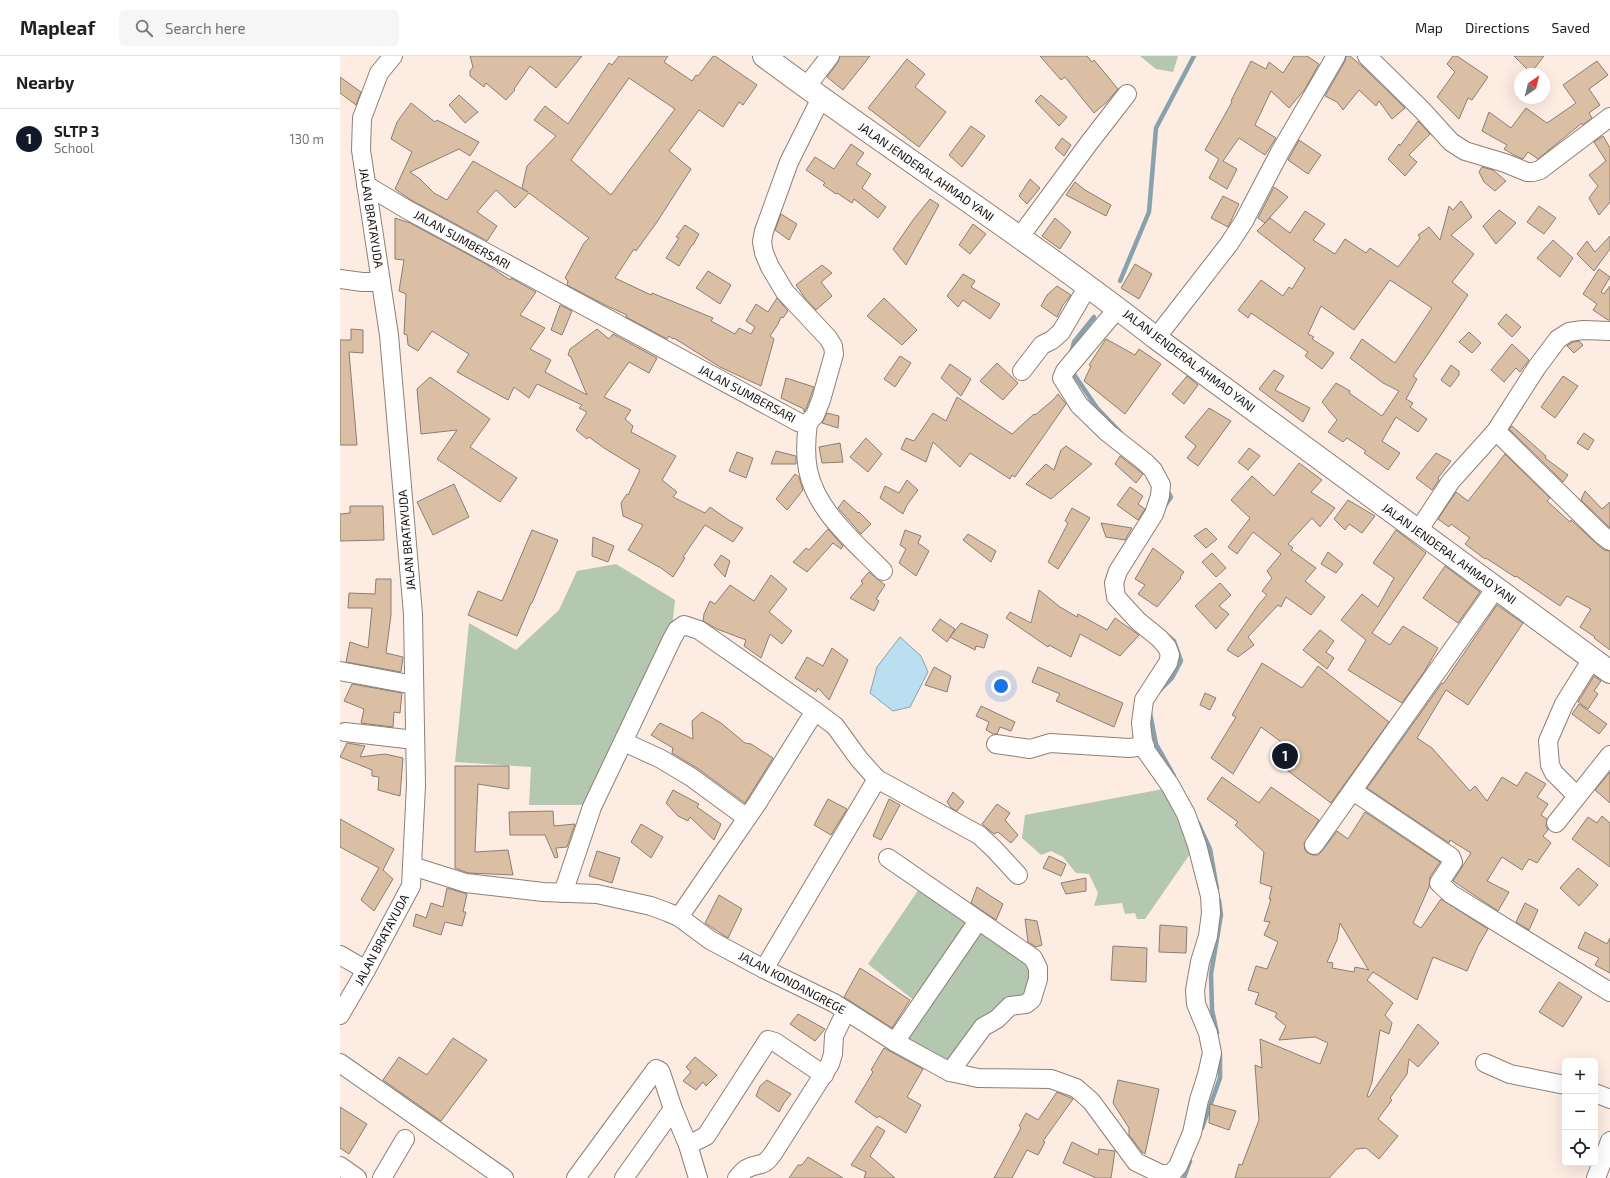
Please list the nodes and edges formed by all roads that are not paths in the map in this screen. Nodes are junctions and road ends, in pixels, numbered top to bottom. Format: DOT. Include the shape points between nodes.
graph roads {
  1 [pos="393,56"];
  2 [pos="764,56"];
  3 [pos="830,56"];
  4 [pos="1336,56"];
  5 [pos="1367,56"];
  6 [pos="813,93"];
  7 [pos="1128,94"];
  8 [pos="1610,116"];
  9 [pos="366,186"];
  10 [pos="1019,238"];
  11 [pos="340,279"];
  12 [pos="381,282"];
  13 [pos="1089,287"];
  14 [pos="1117,307"];
  15 [pos="1610,330"];
  16 [pos="1156,338"];
  17 [pos="1022,371"];
  18 [pos="808,423"];
  19 [pos="1496,431"];
  20 [pos="1418,532"];
  21 [pos="1610,541"];
  22 [pos="883,570"];
  23 [pos="1496,588"];
  24 [pos="1592,659"];
  25 [pos="340,671"];
  26 [pos="1610,672"];
  27 [pos="414,685"];
  28 [pos="815,711"];
  29 [pos="344,732"];
  30 [pos="415,740"];
  31 [pos="624,742"];
  32 [pos="996,744"];
  33 [pos="1145,746"];
  34 [pos="1610,755"];
  35 [pos="877,779"];
  36 [pos="1353,791"];
  37 [pos="1577,796"];
  38 [pos="747,818"];
  39 [pos="1556,823"];
  40 [pos="1314,845"];
  41 [pos="888,858"];
  42 [pos="412,866"];
  43 [pos="1018,875"];
  44 [pos="564,893"];
  45 [pos="678,918"];
  46 [pos="978,921"];
  47 [pos="340,955"];
  48 [pos="764,969"];
  49 [pos="366,970"];
  50 [pos="1610,992"];
  51 [pos="846,1011"];
  52 [pos="340,1016"];
  53 [pos="895,1042"];
  54 [pos="340,1063"];
  55 [pos="1485,1063"];
  56 [pos="950,1072"];
  57 [pos="824,1075"];
  58 [pos="1562,1084"];
  59 [pos="1598,1094"];
  60 [pos="1610,1099"];
  61 [pos="673,1109"];
  62 [pos="405,1139"];
  63 [pos="1610,1141"];
  64 [pos="688,1145"];
  65 [pos="340,1166"];
  66 [pos="357,1178"];
  67 [pos="382,1178"];
  68 [pos="504,1178"];
  69 [pos="576,1178"];
  70 [pos="624,1178"];
  71 [pos="698,1178"];
  72 [pos="736,1178"];
  73 [pos="1596,1178"];
  1 -- 9 [label="street, JALAN BRATAYUDA" via="379,73 362,118 361,150"];
  2 -- 6 [label="main road, JALAN JENDERAL AHMAD YANI"];
  3 -- 6 [label="street, JALAN SUMBERSARI"];
  4 -- 16 [label="street" via="1280,152 1244,221"];
  5 -- 8 [label="street" via="1451,142 1465,151 1527,172 1540,170"];
  6 -- 10 [label="main road, JALAN JENDERAL AHMAD YANI"];
  6 -- 18 [label="street, JALAN SUMBERSARI" via="762,242 764,253 785,292 828,338 832,346 834,354 820,400 815,414"];
  7 -- 10 [label="street"];
  9 -- 12 [label="street, JALAN BRATAYUDA"];
  9 -- 18 [label="street, JALAN SUMBERSARI" via="798,422"];
  10 -- 13 [label="main road, JALAN JENDERAL AHMAD YANI"];
  11 -- 12 [label="street"];
  12 -- 27 [label="street, JALAN BRATAYUDA" via="389,335 412,607"];
  13 -- 14 [label="main road, JALAN JENDERAL AHMAD YANI"];
  13 -- 17 [label="street" via="1061,332 1042,344"];
  14 -- 16 [label="main road, JALAN JENDERAL AHMAD YANI"];
  14 -- 33 [label="street" via="1062,378 1079,405 1108,433 1145,462 1161,485 1154,514 1118,571 1114,583 1116,597 1138,621 1159,638 1170,655 1168,663 1144,700 1141,723"];
  15 -- 19 [label="street" via="1569,332 1558,339"];
  16 -- 20 [label="main road, JALAN JENDERAL AHMAD YANI"];
  18 -- 22 [label="street" via="808,470 820,500 853,541"];
  19 -- 20 [label="street" via="1451,481"];
  19 -- 21 [label="street"];
  20 -- 23 [label="main road, JALAN JENDERAL AHMAD YANI"];
  23 -- 24 [label="main road, JALAN JENDERAL AHMAD YANI"];
  23 -- 36 [label="street"];
  24 -- 26 [label="main road, JALAN JENDERAL AHMAD YANI"];
  24 -- 37 [label="street" via="1564,704 1548,741 1550,765 1554,773"];
  25 -- 27 [label="street"];
  27 -- 30 [label="street, JALAN BRATAYUDA"];
  28 -- 31 [label="street" via="699,630 684,625 677,630 672,639"];
  28 -- 35 [label="street" via="835,726"];
  28 -- 38 [label="street"];
  29 -- 30 [label="street"];
  30 -- 42 [label="street, JALAN BRATAYUDA" via="416,785"];
  31 -- 38 [label="street" via="661,758"];
  31 -- 44 [label="street" via="592,807"];
  32 -- 33 [label="street" via="1030,749 1050,743 1129,748"];
  33 -- 56 [label="street, JALAN KONDANGREGE" via="1186,814 1210,896 1208,936 1195,990 1196,1004 1208,1033 1212,1053 1192,1133 1174,1171 1166,1175 1136,1162 1091,1101 1076,1088 1051,1079 978,1078"];
  34 -- 37 [label="street"];
  35 -- 43 [label="street" via="979,835"];
  35 -- 48 [label="street"];
  36 -- 40 [label="street"];
  36 -- 50 [label="street" via="1452,857 1453,862 1439,884 1450,894"];
  37 -- 39 [label="street"];
  38 -- 45 [label="street"];
  41 -- 46 [label="street"];
  42 -- 44 [label="street, JALAN KONDANGREGE" via="466,883"];
  42 -- 49 [label="street, JALAN BRATAYUDA" via="411,886"];
  44 -- 45 [label="street, JALAN KONDANGREGE" via="597,894 651,906"];
  45 -- 48 [label="street, JALAN KONDANGREGE" via="710,940"];
  46 -- 53 [label="street"];
  46 -- 56 [label="street" via="1033,958 1038,968 1038,979 1032,999 1026,1004 1010,1006 997,1020 979,1031"];
  47 -- 49 [label="street"];
  48 -- 51 [label="street, JALAN KONDANGREGE"];
  49 -- 52 [label="street, JALAN BRATAYUDA"];
  51 -- 53 [label="street, JALAN KONDANGREGE"];
  51 -- 57 [label="street" via="834,1036 833,1054"];
  53 -- 56 [label="street, JALAN KONDANGREGE"];
  54 -- 68 [label="street"];
  55 -- 58 [label="street" via="1514,1076"];
  57 -- 64 [label="street" via="775,1042 768,1040 706,1136"];
  57 -- 72 [label="street" via="769,1160 762,1165 746,1169"];
  59 -- 60 [label="street"];
  61 -- 64 [label="street"];
  61 -- 69 [label="street" via="660,1071 654,1070"];
  61 -- 70 [label="street"];
  62 -- 67 [label="street"];
  63 -- 73 [label="street"];
  64 -- 71 [label="street"];
  65 -- 66 [label="street"];
}
